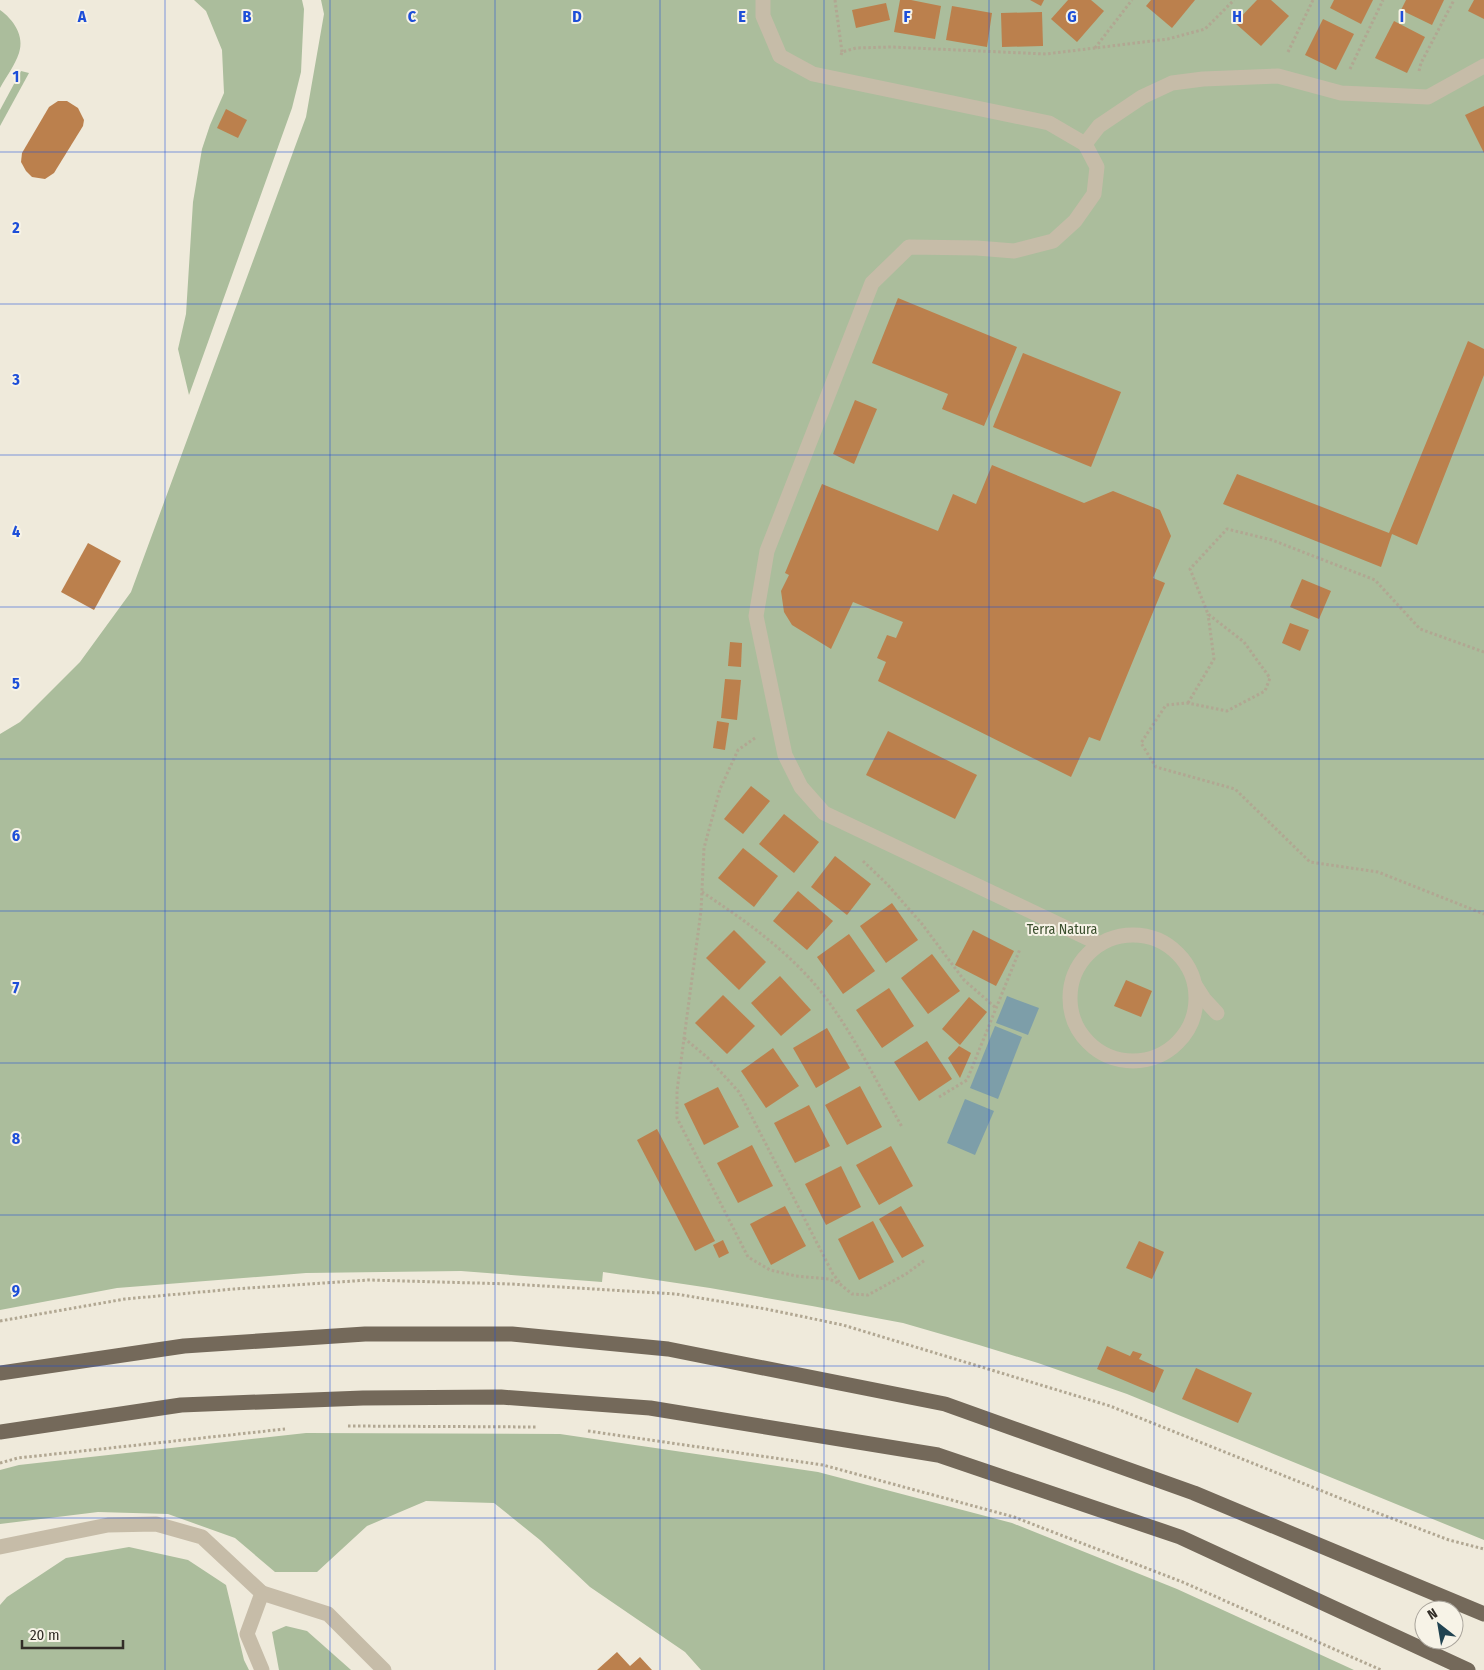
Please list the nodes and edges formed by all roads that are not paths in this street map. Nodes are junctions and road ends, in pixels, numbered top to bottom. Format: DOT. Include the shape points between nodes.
graph roads {
  1 [pos="763,0"];
  2 [pos="1484,66"];
  3 [pos="1085,144"];
  4 [pos="1100,944"];
  5 [pos="1194,983"];
  6 [pos="1217,1013"];
  7 [pos="0,1373"];
  8 [pos="0,1432"];
  9 [pos="0,1547"];
  10 [pos="262,1593"];
  11 [pos="1484,1614"];
  12 [pos="262,1670"];
  13 [pos="384,1670"];
  14 [pos="1468,1670"];
  1 -- 3 [label="lane" via="763,16 780,56 812,74 1050,123"];
  2 -- 3 [label="lane" via="1428,96 1341,93 1278,76 1202,79 1172,84 1142,97 1099,126"];
  3 -- 4 [label="lane" via="1097,168 1094,194 1076,221 1052,241 1014,250 909,247 872,282 767,551 756,616 785,755 801,787 824,814"];
  4 -- 5 [label="lane" via="1120,936 1142,935 1163,942 1180,956"];
  4 -- 5 [label="lane" via="1085,957 1074,974 1069,993 1071,1013 1078,1032 1109,1058 1128,1062 1148,1060 1168,1052 1184,1036 1194,1017"];
  5 -- 6 [label="lane"];
  7 -- 11 [label="main road" via="184,1346 365,1334 512,1334 668,1349 945,1404 1194,1493"];
  8 -- 14 [label="main road" via="181,1405 363,1398 501,1397 660,1409 938,1455 1180,1537"];
  9 -- 10 [label="lane" via="108,1525 156,1524 202,1537"];
  10 -- 12 [label="lane" via="247,1634"];
  10 -- 13 [label="lane" via="328,1614"];
}
